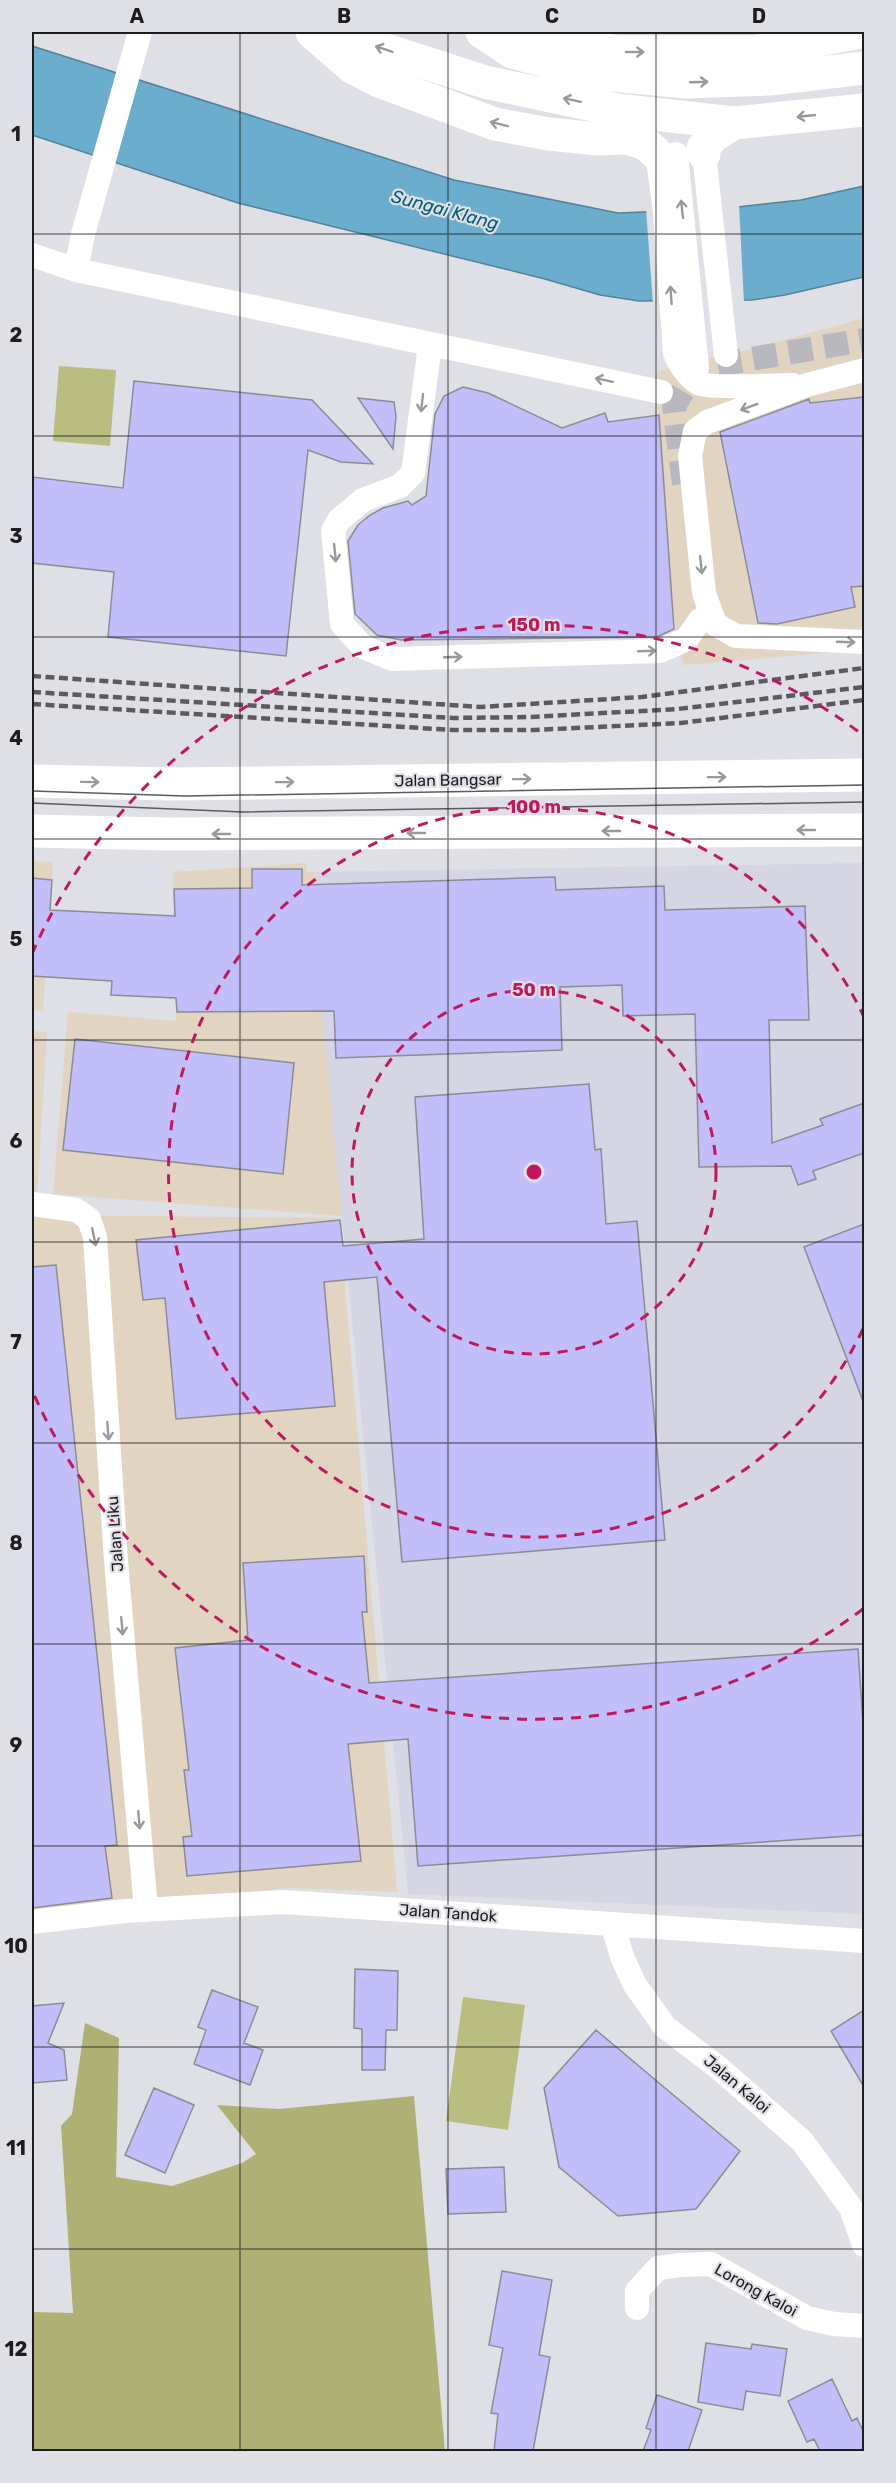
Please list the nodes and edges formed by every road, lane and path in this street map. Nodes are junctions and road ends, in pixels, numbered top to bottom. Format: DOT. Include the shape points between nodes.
graph roads {
  1 [pos="140,32"];
  2 [pos="312,32"];
  3 [pos="330,32"];
  4 [pos="482,32"];
  5 [pos="515,32"];
  6 [pos="861,32"];
  7 [pos="864,68"];
  8 [pos="617,110"];
  9 [pos="864,110"];
  10 [pos="734,123"];
  11 [pos="679,154"];
  12 [pos="32,255"];
  13 [pos="76,270"];
  14 [pos="430,345"];
  15 [pos="726,352"];
  16 [pos="864,370"];
  17 [pos="807,385"];
  18 [pos="661,392"];
  19 [pos="700,621"];
  20 [pos="864,642"];
  21 [pos="864,775"];
  22 [pos="32,781"];
  23 [pos="864,830"];
  24 [pos="32,831"];
  25 [pos="32,1204"];
  26 [pos="146,1910"];
  27 [pos="32,1922"];
  28 [pos="612,1924"];
  29 [pos="864,1941"];
  30 [pos="864,2245"];
  31 [pos="638,2308"];
  32 [pos="864,2326"];
  1 -- 13 [label="street"];
  11 -- 2 [label="main road, one-way" via="627,138 549,134 495,124 352,67"];
  8 -- 3 [label="main road, one-way" via="485,82"];
  4 -- 7 [label="main road, one-way" via="512,52 591,73 686,82 770,79"];
  5 -- 6 [label="main road, one-way" via="617,52 754,52"];
  8 -- 10 [label="main road"];
  8 -- 11 [label="main road" via="669,141"];
  9 -- 10 [label="main road, one-way"];
  10 -- 11 [label="main road" via="713,136 703,148"];
  11 -- 15 [label="street"];
  17 -- 11 [label="street, one-way" via="711,387 697,382 679,362 689,357"];
  12 -- 13 [label="street"];
  13 -- 14 [label="street"];
  18 -- 14 [label="street, one-way"];
  14 -- 19 [label="street, one-way" via="413,473 400,486 363,500 339,520 333,531 342,624 363,647 392,659 660,651 687,639"];
  16 -- 17 [label="street"];
  17 -- 20 [label="street, one-way" via="707,422 695,431 690,456 704,593 715,624 736,636"];
  22 -- 21 [label="main road, Jalan Bangsar, one-way" via="170,784"];
  23 -- 24 [label="main road, one-way" via="179,834"];
  25 -- 26 [label="street, Jalan Liku, one-way" via="76,1210 88,1219 95,1237 116,1561"];
  26 -- 27 [label="street, Jalan Tandok"];
  26 -- 28 [label="street, Jalan Tandok" via="283,1902"];
  28 -- 29 [label="street, Jalan Tandok"];
  28 -- 30 [label="street, Jalan Kaloi" via="635,1985 665,2026 802,2141 851,2208"];
  31 -- 32 [label="street, Lorong Kaloi" via="637,2291 658,2268 711,2264 807,2318"];
}
